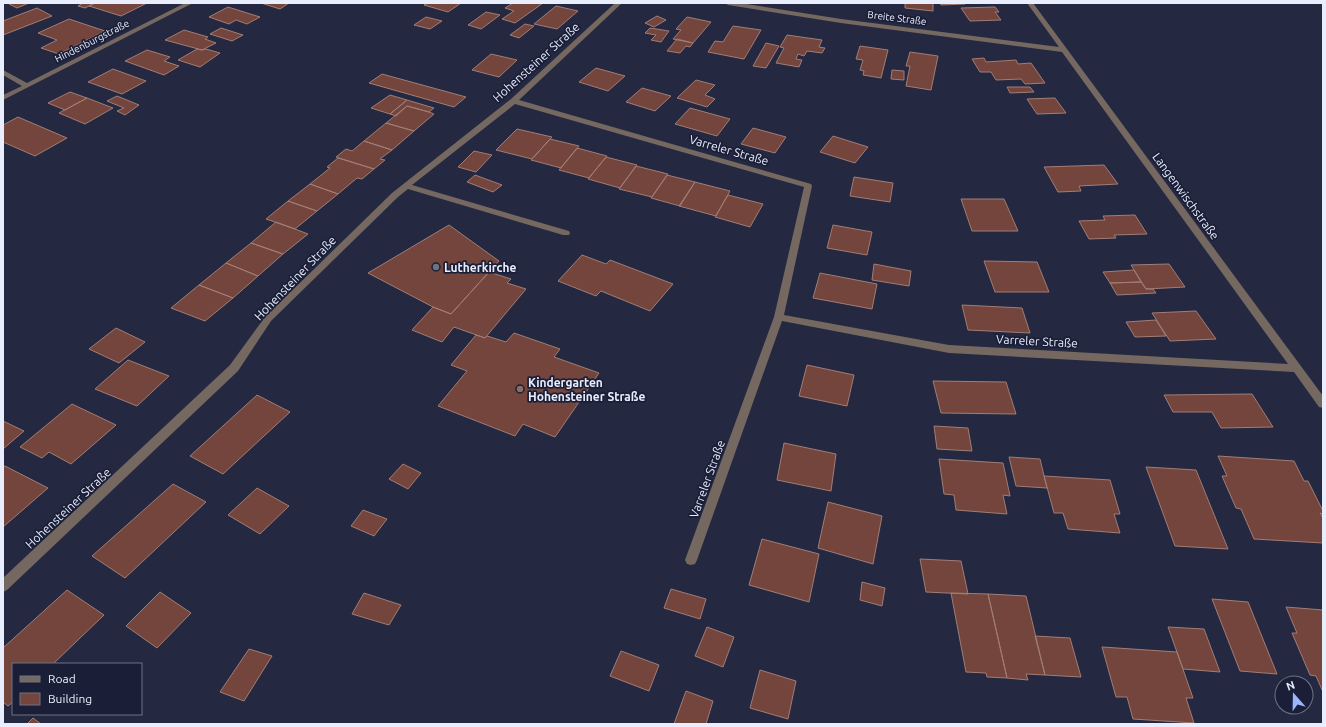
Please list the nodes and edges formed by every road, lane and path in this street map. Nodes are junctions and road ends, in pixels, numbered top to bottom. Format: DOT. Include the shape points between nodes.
graph roads {
  1 [pos="190,3"];
  2 [pos="619,3"];
  3 [pos="728,3"];
  4 [pos="1030,3"];
  5 [pos="1064,50"];
  6 [pos="3,72"];
  7 [pos="27,86"];
  8 [pos="3,98"];
  9 [pos="514,100"];
  10 [pos="406,186"];
  11 [pos="566,233"];
  12 [pos="779,317"];
  13 [pos="1297,368"];
  14 [pos="1323,404"];
  15 [pos="691,560"];
  16 [pos="3,586"];
  1 -- 7 [label="street, Hindenburgstraße"];
  2 -- 9 [label="street, Hohensteiner Straße"];
  3 -- 5 [label="street, Breite Straße" via="841,21"];
  4 -- 5 [label="street, Langenwischstraße"];
  5 -- 13 [label="street, Langenwischstraße"];
  6 -- 7 [label="street"];
  7 -- 8 [label="street, Hindenburgstraße"];
  9 -- 10 [label="street, Hohensteiner Straße"];
  9 -- 12 [label="street, Varreler Straße" via="808,186"];
  10 -- 11 [label="street"];
  10 -- 16 [label="street, Hohensteiner Straße" via="268,319 234,368"];
  12 -- 13 [label="street, Varreler Straße" via="949,349"];
  12 -- 15 [label="street, Varreler Straße"];
  13 -- 14 [label="street, Langenwischstraße"];
}
